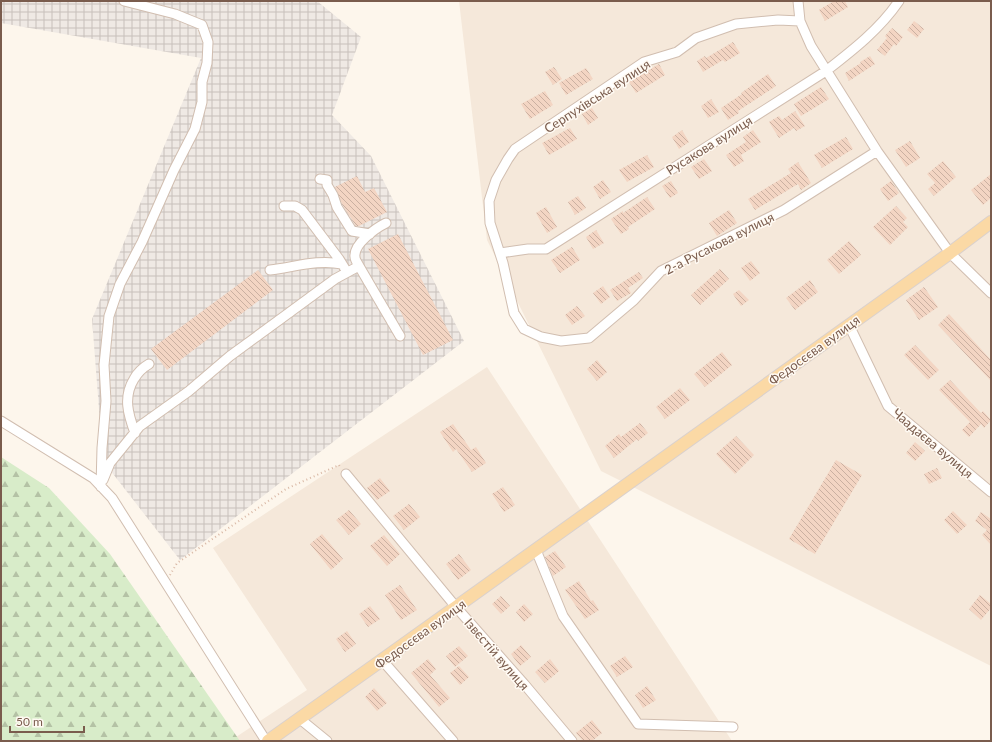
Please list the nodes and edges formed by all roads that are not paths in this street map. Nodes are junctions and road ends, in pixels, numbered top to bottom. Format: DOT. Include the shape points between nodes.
graph roads {
  1 [pos="124,1"];
  2 [pos="798,1"];
  3 [pos="898,1"];
  4 [pos="800,21"];
  5 [pos="826,71"];
  6 [pos="515,149"];
  7 [pos="877,151"];
  8 [pos="320,179"];
  9 [pos="284,206"];
  10 [pos="991,222"];
  11 [pos="386,223"];
  12 [pos="370,234"];
  13 [pos="500,253"];
  14 [pos="950,253"];
  15 [pos="342,264"];
  16 [pos="359,266"];
  17 [pos="270,270"];
  18 [pos="348,272"];
  19 [pos="991,293"];
  20 [pos="849,325"];
  21 [pos="400,336"];
  22 [pos="149,364"];
  23 [pos="1,422"];
  24 [pos="135,433"];
  25 [pos="346,474"];
  26 [pos="101,486"];
  27 [pos="991,492"];
  28 [pos="536,550"];
  29 [pos="456,607"];
  30 [pos="382,660"];
  31 [pos="300,719"];
  32 [pos="733,727"];
  33 [pos="267,741"];
  34 [pos="327,741"];
  35 [pos="453,741"];
  36 [pos="572,741"];
  1 -- 26 [label="street" via="175,14 202,25 208,42 202,102 195,129 120,284 109,316 104,364 106,401"];
  2 -- 4 [label="street"];
  3 -- 5 [label="street, Русакова вулиця" via="889,15"];
  4 -- 5 [label="street"];
  4 -- 6 [label="street, Серпухівська вулиця" via="778,20 736,24 696,38 677,52 644,62"];
  5 -- 7 [label="street"];
  5 -- 13 [label="street, Русакова вулиця" via="546,249"];
  6 -- 13 [label="street, 2-а Русакова вулиця" via="496,180 488,201 490,223"];
  7 -- 13 [label="street, 2-а Русакова вулиця" via="784,210 662,271 634,300 589,338 561,341 541,337 524,329 514,313"];
  7 -- 14 [label="street"];
  8 -- 12 [label="street" via="327,180 337,206 352,231"];
  9 -- 15 [label="street" via="295,206 302,210"];
  10 -- 14 [label="main road, Федосєєва вулиця"];
  11 -- 12 [label="street"];
  12 -- 16 [label="street" via="356,249 355,257"];
  14 -- 19 [label="street"];
  14 -- 20 [label="main road, Федосєєва вулиця"];
  15 -- 17 [label="street" via="329,261"];
  15 -- 18 [label="street"];
  16 -- 18 [label="street"];
  16 -- 21 [label="street"];
  18 -- 24 [label="street" via="230,356 189,391 140,426"];
  20 -- 27 [label="street, Чаадаєва вулиця" via="888,406"];
  20 -- 28 [label="main road, Федосєєва вулиця"];
  22 -- 24 [label="street" via="142,368 129,388 127,408"];
  23 -- 26 [label="street" via="93,478"];
  24 -- 26 [label="street" via="110,463"];
  25 -- 29 [label="street, Ізвєстій вулиця"];
  26 -- 33 [label="street" via="112,498"];
  28 -- 29 [label="main road, Федосєєва вулиця"];
  28 -- 32 [label="street" via="563,616 638,724"];
  29 -- 30 [label="main road, Федосєєва вулиця"];
  29 -- 36 [label="street, Ізвєстій вулиця"];
  30 -- 31 [label="main road, Федосєєва вулиця"];
  30 -- 35 [label="street"];
  31 -- 33 [label="main road, Федосєєва вулиця"];
  31 -- 34 [label="street"];
}
